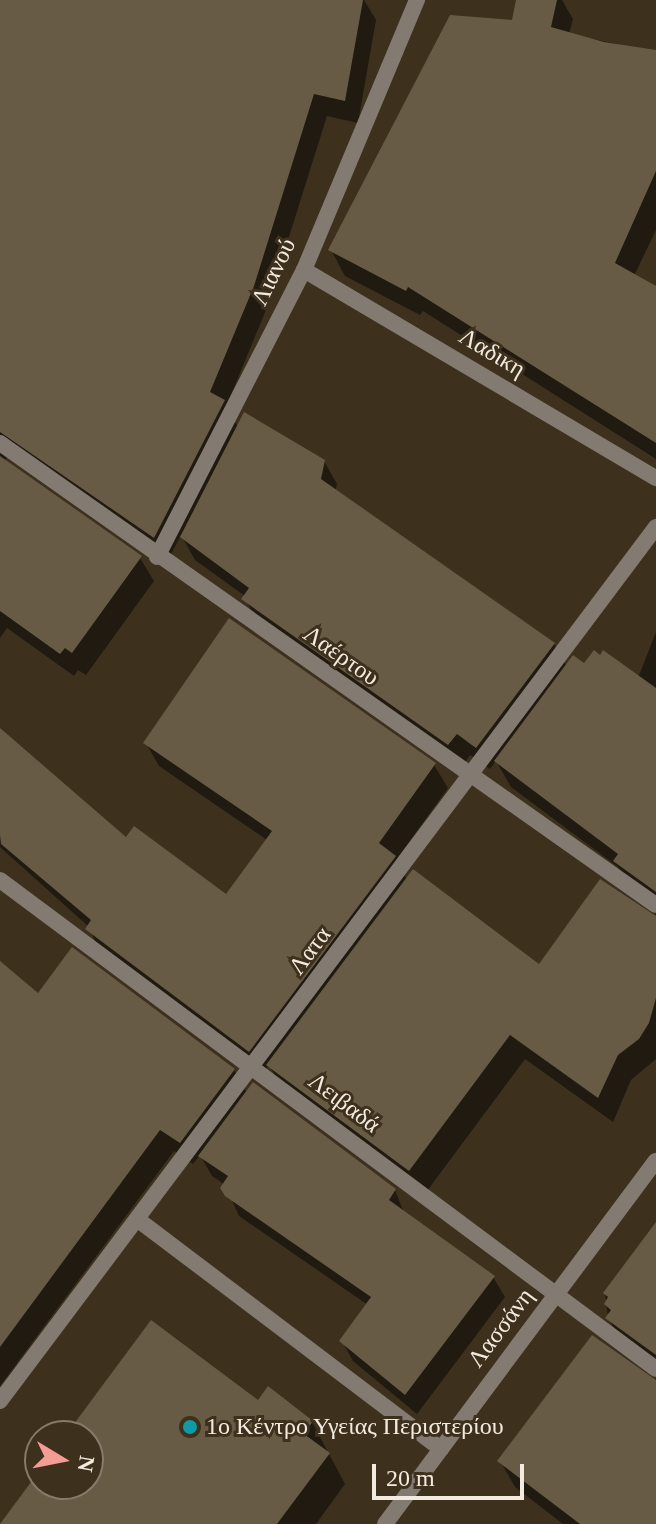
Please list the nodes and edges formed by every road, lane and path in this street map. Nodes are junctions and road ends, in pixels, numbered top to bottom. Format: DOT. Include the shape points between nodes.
graph roads {
  1 [pos="417,0"];
  2 [pos="304,270"];
  3 [pos="0,443"];
  4 [pos="656,478"];
  5 [pos="656,527"];
  6 [pos="157,557"];
  7 [pos="472,776"];
  8 [pos="0,880"];
  9 [pos="656,905"];
  10 [pos="253,1065"];
  11 [pos="656,1161"];
  12 [pos="137,1219"];
  13 [pos="557,1293"];
  14 [pos="656,1369"];
  15 [pos="0,1401"];
  16 [pos="441,1449"];
  17 [pos="385,1524"];
  1 -- 2 [label="street, Λιανού"];
  2 -- 4 [label="street, Λαδικη"];
  2 -- 6 [label="street, Λιανού"];
  3 -- 6 [label="street, Λαέρτου"];
  5 -- 7 [label="street, Λατα"];
  6 -- 7 [label="street, Λαέρτου"];
  7 -- 9 [label="street, Λαέρτου"];
  7 -- 10 [label="street, Λατα"];
  8 -- 10 [label="street, Λειβαδά"];
  10 -- 12 [label="street, Λατα"];
  10 -- 13 [label="street, Λειβαδά"];
  11 -- 13 [label="street, Λασσάνη"];
  12 -- 15 [label="street, Λατα"];
  12 -- 16 [label="street"];
  13 -- 14 [label="street, Λειβαδά"];
  13 -- 16 [label="street, Λασσάνη"];
  16 -- 17 [label="street, Λασσάνη"];
}
